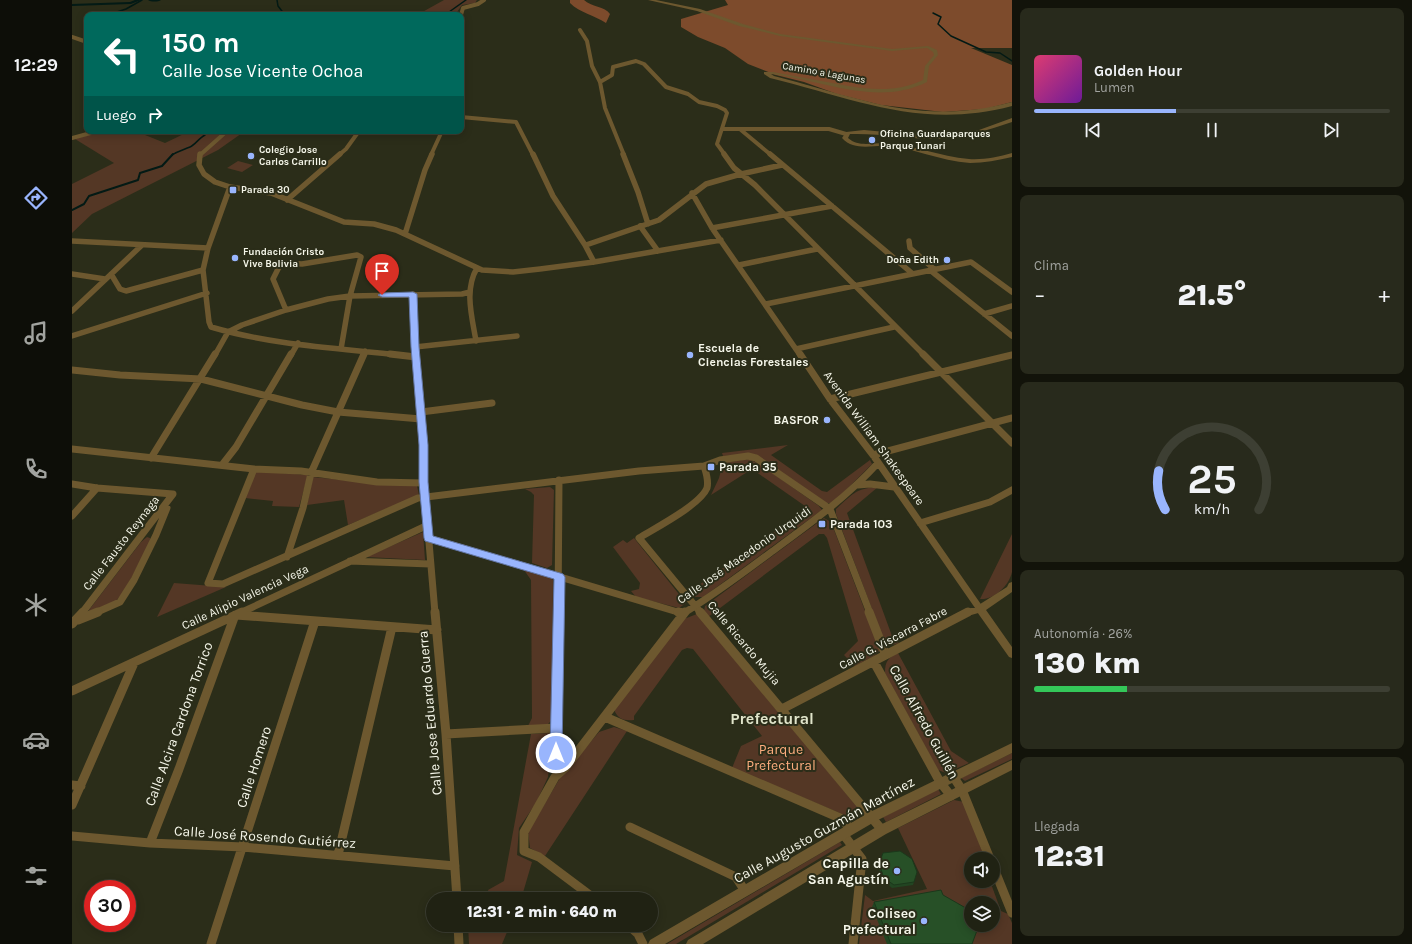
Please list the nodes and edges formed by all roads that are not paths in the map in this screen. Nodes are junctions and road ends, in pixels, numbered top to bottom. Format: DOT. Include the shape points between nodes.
graph roads {
  1 [pos="484,0"];
  2 [pos="650,0"];
  3 [pos="462,12"];
  4 [pos="580,30"];
  5 [pos="72,37"];
  6 [pos="84,41"];
  7 [pos="600,82"];
  8 [pos="1012,104"];
  9 [pos="464,116"];
  10 [pos="1012,120"];
  11 [pos="722,129"];
  12 [pos="741,130"];
  13 [pos="87,134"];
  14 [pos="223,134"];
  15 [pos="357,134"];
  16 [pos="441,134"];
  17 [pos="846,134"];
  18 [pos="72,138"];
  19 [pos="1012,155"];
  20 [pos="782,165"];
  21 [pos="741,174"];
  22 [pos="230,187"];
  23 [pos="692,193"];
  24 [pos="287,200"];
  25 [pos="832,206"];
  26 [pos="783,214"];
  27 [pos="648,224"];
  28 [pos="640,226"];
  29 [pos="712,228"];
  30 [pos="405,234"];
  31 [pos="721,240"];
  32 [pos="72,241"];
  33 [pos="909,241"];
  34 [pos="142,245"];
  35 [pos="586,245"];
  36 [pos="208,248"];
  37 [pos="817,249"];
  38 [pos="658,250"];
  39 [pos="594,262"];
  40 [pos="739,265"];
  41 [pos="478,268"];
  42 [pos="203,270"];
  43 [pos="932,270"];
  44 [pos="72,274"];
  45 [pos="111,274"];
  46 [pos="914,274"];
  47 [pos="105,279"];
  48 [pos="854,286"];
  49 [pos="470,292"];
  50 [pos="1012,292"];
  51 [pos="207,293"];
  52 [pos="413,294"];
  53 [pos="350,296"];
  54 [pos="766,304"];
  55 [pos="1012,306"];
  56 [pos="286,310"];
  57 [pos="72,311"];
  58 [pos="984,314"];
  59 [pos="894,326"];
  60 [pos="228,332"];
  61 [pos="72,336"];
  62 [pos="517,336"];
  63 [pos="1012,336"];
  64 [pos="476,341"];
  65 [pos="298,343"];
  66 [pos="415,347"];
  67 [pos="341,348"];
  68 [pos="796,349"];
  69 [pos="365,351"];
  70 [pos="1012,355"];
  71 [pos="416,357"];
  72 [pos="72,370"];
  73 [pos="941,372"];
  74 [pos="201,379"];
  75 [pos="266,396"];
  76 [pos="830,399"];
  77 [pos="492,403"];
  78 [pos="338,412"];
  79 [pos="421,416"];
  80 [pos="1012,418"];
  81 [pos="992,423"];
  82 [pos="1012,443"];
  83 [pos="72,449"];
  84 [pos="873,455"];
  85 [pos="151,458"];
  86 [pos="878,463"];
  87 [pos="222,465"];
  88 [pos="704,466"];
  89 [pos="254,469"];
  90 [pos="311,473"];
  91 [pos="559,480"];
  92 [pos="424,482"];
  93 [pos="72,484"];
  94 [pos="858,485"];
  95 [pos="894,487"];
  96 [pos="97,488"];
  97 [pos="1012,490"];
  98 [pos="171,497"];
  99 [pos="425,497"];
  100 [pos="830,509"];
  101 [pos="72,516"];
  102 [pos="920,523"];
  103 [pos="428,525"];
  104 [pos="429,538"];
  105 [pos="287,557"];
  106 [pos="348,561"];
  107 [pos="430,564"];
  108 [pos="560,577"];
  109 [pos="1011,587"];
  110 [pos="695,606"];
  111 [pos="980,609"];
  112 [pos="683,613"];
  113 [pos="235,615"];
  114 [pos="315,621"];
  115 [pos="74,622"];
  116 [pos="392,627"];
  117 [pos="437,630"];
  118 [pos="885,653"];
  119 [pos="1012,654"];
  120 [pos="134,662"];
  121 [pos="874,662"];
  122 [pos="72,691"];
  123 [pos="782,709"];
  124 [pos="604,717"];
  125 [pos="556,728"];
  126 [pos="446,734"];
  127 [pos="1012,748"];
  128 [pos="1012,765"];
  129 [pos="565,768"];
  130 [pos="953,776"];
  131 [pos="940,782"];
  132 [pos="76,785"];
  133 [pos="962,790"];
  134 [pos="950,796"];
  135 [pos="72,805"];
  136 [pos="872,817"];
  137 [pos="630,827"];
  138 [pos="882,830"];
  139 [pos="847,831"];
  140 [pos="72,836"];
  141 [pos="150,843"];
  142 [pos="854,846"];
  143 [pos="243,847"];
  144 [pos="987,852"];
  145 [pos="338,856"];
  146 [pos="456,866"];
  147 [pos="1000,883"];
  148 [pos="745,891"];
  149 [pos="457,892"];
  150 [pos="585,892"];
  151 [pos="1012,911"];
  152 [pos="458,932"];
  153 [pos="636,932"];
  154 [pos="211,944"];
  155 [pos="459,944"];
  156 [pos="643,944"];
  157 [pos="654,944"];
  158 [pos="692,944"];
  159 [pos="853,944"];
  1 -- 3 [label="street" via="463,8"];
  2 -- 8 [label="street, Camino a Lagunas" via="698,10 780,35 892,50 928,47 935,51 936,55 928,66 925,81 902,90 853,89 766,73 772,77 880,106 931,113 975,113"];
  4 -- 7 [label="street" via="587,41 592,66"];
  5 -- 6 [label="street"];
  7 -- 11 [label="street" via="612,75 613,67 625,63 644,64 666,87 725,110 727,113"];
  7 -- 27 [label="street" via="605,108"];
  9 -- 35 [label="street" via="516,122 553,196"];
  10 -- 17 [label="street" via="980,131 938,137 864,132"];
  11 -- 12 [label="street"];
  11 -- 21 [label="street" via="717,144"];
  12 -- 17 [label="street" via="829,129"];
  12 -- 20 [label="street"];
  13 -- 18 [label="street"];
  14 -- 22 [label="street" via="200,154 199,165 204,174 214,182"];
  15 -- 24 [label="street" via="346,149"];
  16 -- 30 [label="street" via="425,170"];
  17 -- 19 [label="street" via="846,140 858,145 888,144 968,161 995,160"];
  20 -- 21 [label="street"];
  20 -- 25 [label="street"];
  21 -- 23 [label="street" via="706,184"];
  21 -- 26 [label="street"];
  22 -- 24 [label="street" via="271,193"];
  22 -- 36 [label="street"];
  23 -- 27 [label="street" via="666,215"];
  23 -- 29 [label="street, Avenida William Shakespeare"];
  24 -- 30 [label="street" via="344,222 374,224"];
  25 -- 26 [label="street"];
  25 -- 46 [label="street"];
  26 -- 29 [label="street"];
  26 -- 37 [label="street"];
  27 -- 28 [label="street"];
  28 -- 35 [label="street"];
  28 -- 38 [label="street"];
  29 -- 31 [label="street, Avenida William Shakespeare"];
  30 -- 41 [label="street"];
  31 -- 38 [label="street"];
  31 -- 40 [label="street, Avenida William Shakespeare"];
  32 -- 34 [label="street"];
  33 -- 43 [label="street" via="910,248"];
  34 -- 36 [label="street"];
  34 -- 45 [label="street"];
  35 -- 39 [label="street"];
  36 -- 42 [label="street"];
  37 -- 40 [label="street"];
  37 -- 48 [label="street"];
  38 -- 39 [label="street"];
  39 -- 41 [label="street" via="513,272"];
  40 -- 54 [label="street, Avenida William Shakespeare"];
  41 -- 49 [label="street" via="472,274"];
  42 -- 45 [label="street" via="126,291 120,289"];
  42 -- 51 [label="street"];
  43 -- 46 [label="street"];
  43 -- 50 [label="street" via="971,262"];
  43 -- 58 [label="street"];
  44 -- 47 [label="street"];
  45 -- 47 [label="street"];
  46 -- 48 [label="street"];
  47 -- 57 [label="street"];
  48 -- 54 [label="street"];
  48 -- 59 [label="street"];
  49 -- 52 [label="street"];
  49 -- 64 [label="street"];
  51 -- 60 [label="street" via="211,327"];
  51 -- 61 [label="street"];
  52 -- 53 [label="street"];
  52 -- 66 [label="street"];
  53 -- 56 [label="street"];
  53 -- 56 [label="street" via="361,258 357,255 302,264 281,263 273,280"];
  53 -- 67 [label="street"];
  54 -- 68 [label="street, Avenida William Shakespeare"];
  55 -- 58 [label="street"];
  56 -- 60 [label="street"];
  58 -- 63 [label="street"];
  59 -- 68 [label="street"];
  59 -- 73 [label="street"];
  60 -- 65 [label="street"];
  60 -- 74 [label="street"];
  62 -- 64 [label="street"];
  64 -- 66 [label="street"];
  65 -- 67 [label="street"];
  65 -- 75 [label="street"];
  66 -- 71 [label="street"];
  67 -- 69 [label="street"];
  68 -- 76 [label="street, Avenida William Shakespeare"];
  69 -- 71 [label="street"];
  69 -- 78 [label="street"];
  70 -- 73 [label="street"];
  71 -- 79 [label="street"];
  72 -- 74 [label="street"];
  73 -- 76 [label="street"];
  73 -- 81 [label="street"];
  74 -- 75 [label="street"];
  74 -- 85 [label="street"];
  75 -- 78 [label="street"];
  75 -- 87 [label="street" via="236,448"];
  76 -- 84 [label="street, Avenida William Shakespeare"];
  77 -- 79 [label="street"];
  78 -- 79 [label="street"];
  78 -- 90 [label="street"];
  79 -- 92 [label="street"];
  80 -- 81 [label="street"];
  81 -- 82 [label="street"];
  81 -- 84 [label="street"];
  83 -- 85 [label="street"];
  84 -- 86 [label="street, Avenida William Shakespeare"];
  85 -- 87 [label="street"];
  86 -- 94 [label="street, Calle José Macedonio Urquidi"];
  86 -- 95 [label="street, Avenida William Shakespeare"];
  87 -- 89 [label="street"];
  88 -- 91 [label="street"];
  88 -- 100 [label="street" via="720,460 752,457"];
  88 -- 110 [label="street, Calle Ricardo Mujia" via="708,486 705,493 640,538"];
  89 -- 90 [label="street"];
  89 -- 105 [label="street" via="208,583 223,584"];
  90 -- 92 [label="street" via="377,482"];
  90 -- 105 [label="street"];
  91 -- 99 [label="street"];
  91 -- 108 [label="street"];
  92 -- 99 [label="street"];
  93 -- 96 [label="street"];
  94 -- 95 [label="street"];
  94 -- 100 [label="street, Calle José Macedonio Urquidi"];
  95 -- 102 [label="street, Avenida William Shakespeare"];
  96 -- 98 [label="street"];
  96 -- 101 [label="street"];
  97 -- 102 [label="street" via="990,502"];
  98 -- 115 [label="street, Calle Fausto Reynaga"];
  98 -- 115 [label="street" via="156,535 120,602"];
  99 -- 103 [label="street, Calle Jose Eduardo Guerra"];
  99 -- 105 [label="street"];
  100 -- 110 [label="street, Calle José Macedonio Urquidi"];
  100 -- 118 [label="street, Calle Alfredo Guillén"];
  102 -- 111 [label="street, Avenida William Shakespeare"];
  103 -- 104 [label="street, Calle Jose Eduardo Guerra"];
  103 -- 106 [label="street, Calle Alipio Valencia Vega"];
  104 -- 107 [label="street, Calle Jose Eduardo Guerra"];
  104 -- 108 [label="street"];
  106 -- 107 [label="street"];
  106 -- 113 [label="street, Calle Alipio Valencia Vega"];
  107 -- 117 [label="street, Calle Jose Eduardo Guerra"];
  108 -- 112 [label="street"];
  108 -- 125 [label="street"];
  109 -- 111 [label="street, Calle G. Viscarra Fabre"];
  110 -- 112 [label="street, Calle José Macedonio Urquidi"];
  110 -- 123 [label="street, Calle Ricardo Mujia"];
  111 -- 118 [label="street, Calle G. Viscarra Fabre" via="969,611"];
  111 -- 119 [label="street, Avenida William Shakespeare"];
  112 -- 124 [label="street, Calle José Macedonio Urquidi"];
  113 -- 114 [label="street"];
  113 -- 120 [label="street, Calle Alipio Valencia Vega"];
  113 -- 141 [label="street, Calle Alcira Cardona Torrico"];
  114 -- 116 [label="street"];
  114 -- 143 [label="street, Calle Homero"];
  116 -- 117 [label="street"];
  116 -- 145 [label="street"];
  117 -- 126 [label="street, Calle Jose Eduardo Guerra"];
  118 -- 121 [label="street, Calle G. Viscarra Fabre"];
  120 -- 122 [label="street, Calle Alipio Valencia Vega"];
  120 -- 132 [label="street"];
  121 -- 123 [label="street, Calle G. Viscarra Fabre"];
  121 -- 131 [label="street, Calle Alfredo Guillén"];
  123 -- 136 [label="street, Calle Ricardo Mujia"];
  124 -- 129 [label="street, Calle José Macedonio Urquidi"];
  124 -- 139 [label="street" via="840,818"];
  125 -- 126 [label="street"];
  125 -- 129 [label="street" via="557,762"];
  126 -- 146 [label="street, Calle Jose Eduardo Guerra"];
  127 -- 130 [label="street, Calle Augusto Guzmán Martínez"];
  128 -- 133 [label="street"];
  129 -- 150 [label="street, Calle José Macedonio Urquidi" via="555,777 524,832 524,851 539,857"];
  130 -- 131 [label="street, Calle Augusto Guzmán Martínez"];
  130 -- 133 [label="street, Calle Alfredo Guillén"];
  131 -- 134 [label="street, Calle Alfredo Guillén"];
  131 -- 136 [label="street, Calle Augusto Guzmán Martínez"];
  132 -- 135 [label="street"];
  133 -- 134 [label="street"];
  133 -- 144 [label="street, Calle Alfredo Guillén"];
  134 -- 138 [label="street"];
  136 -- 138 [label="street, Calle Ricardo Mujia"];
  136 -- 139 [label="street, Calle Augusto Guzmán Martínez"];
  137 -- 148 [label="street" via="736,877"];
  138 -- 142 [label="street"];
  139 -- 142 [label="street"];
  139 -- 148 [label="street, Calle Augusto Guzmán Martínez"];
  140 -- 141 [label="street, Calle José Rosendo Gutiérrez"];
  141 -- 143 [label="street, Calle José Rosendo Gutiérrez"];
  142 -- 158 [label="street"];
  142 -- 159 [label="street" via="860,854 862,864"];
  143 -- 145 [label="street, Calle José Rosendo Gutiérrez"];
  143 -- 154 [label="street, Calle Homero"];
  145 -- 146 [label="street, Calle José Rosendo Gutiérrez"];
  146 -- 149 [label="street, Calle Jose Eduardo Guerra"];
  147 -- 151 [label="street"];
  148 -- 157 [label="street, Calle Augusto Guzmán Martínez"];
  152 -- 155 [label="street"];
  153 -- 156 [label="street"];
}
